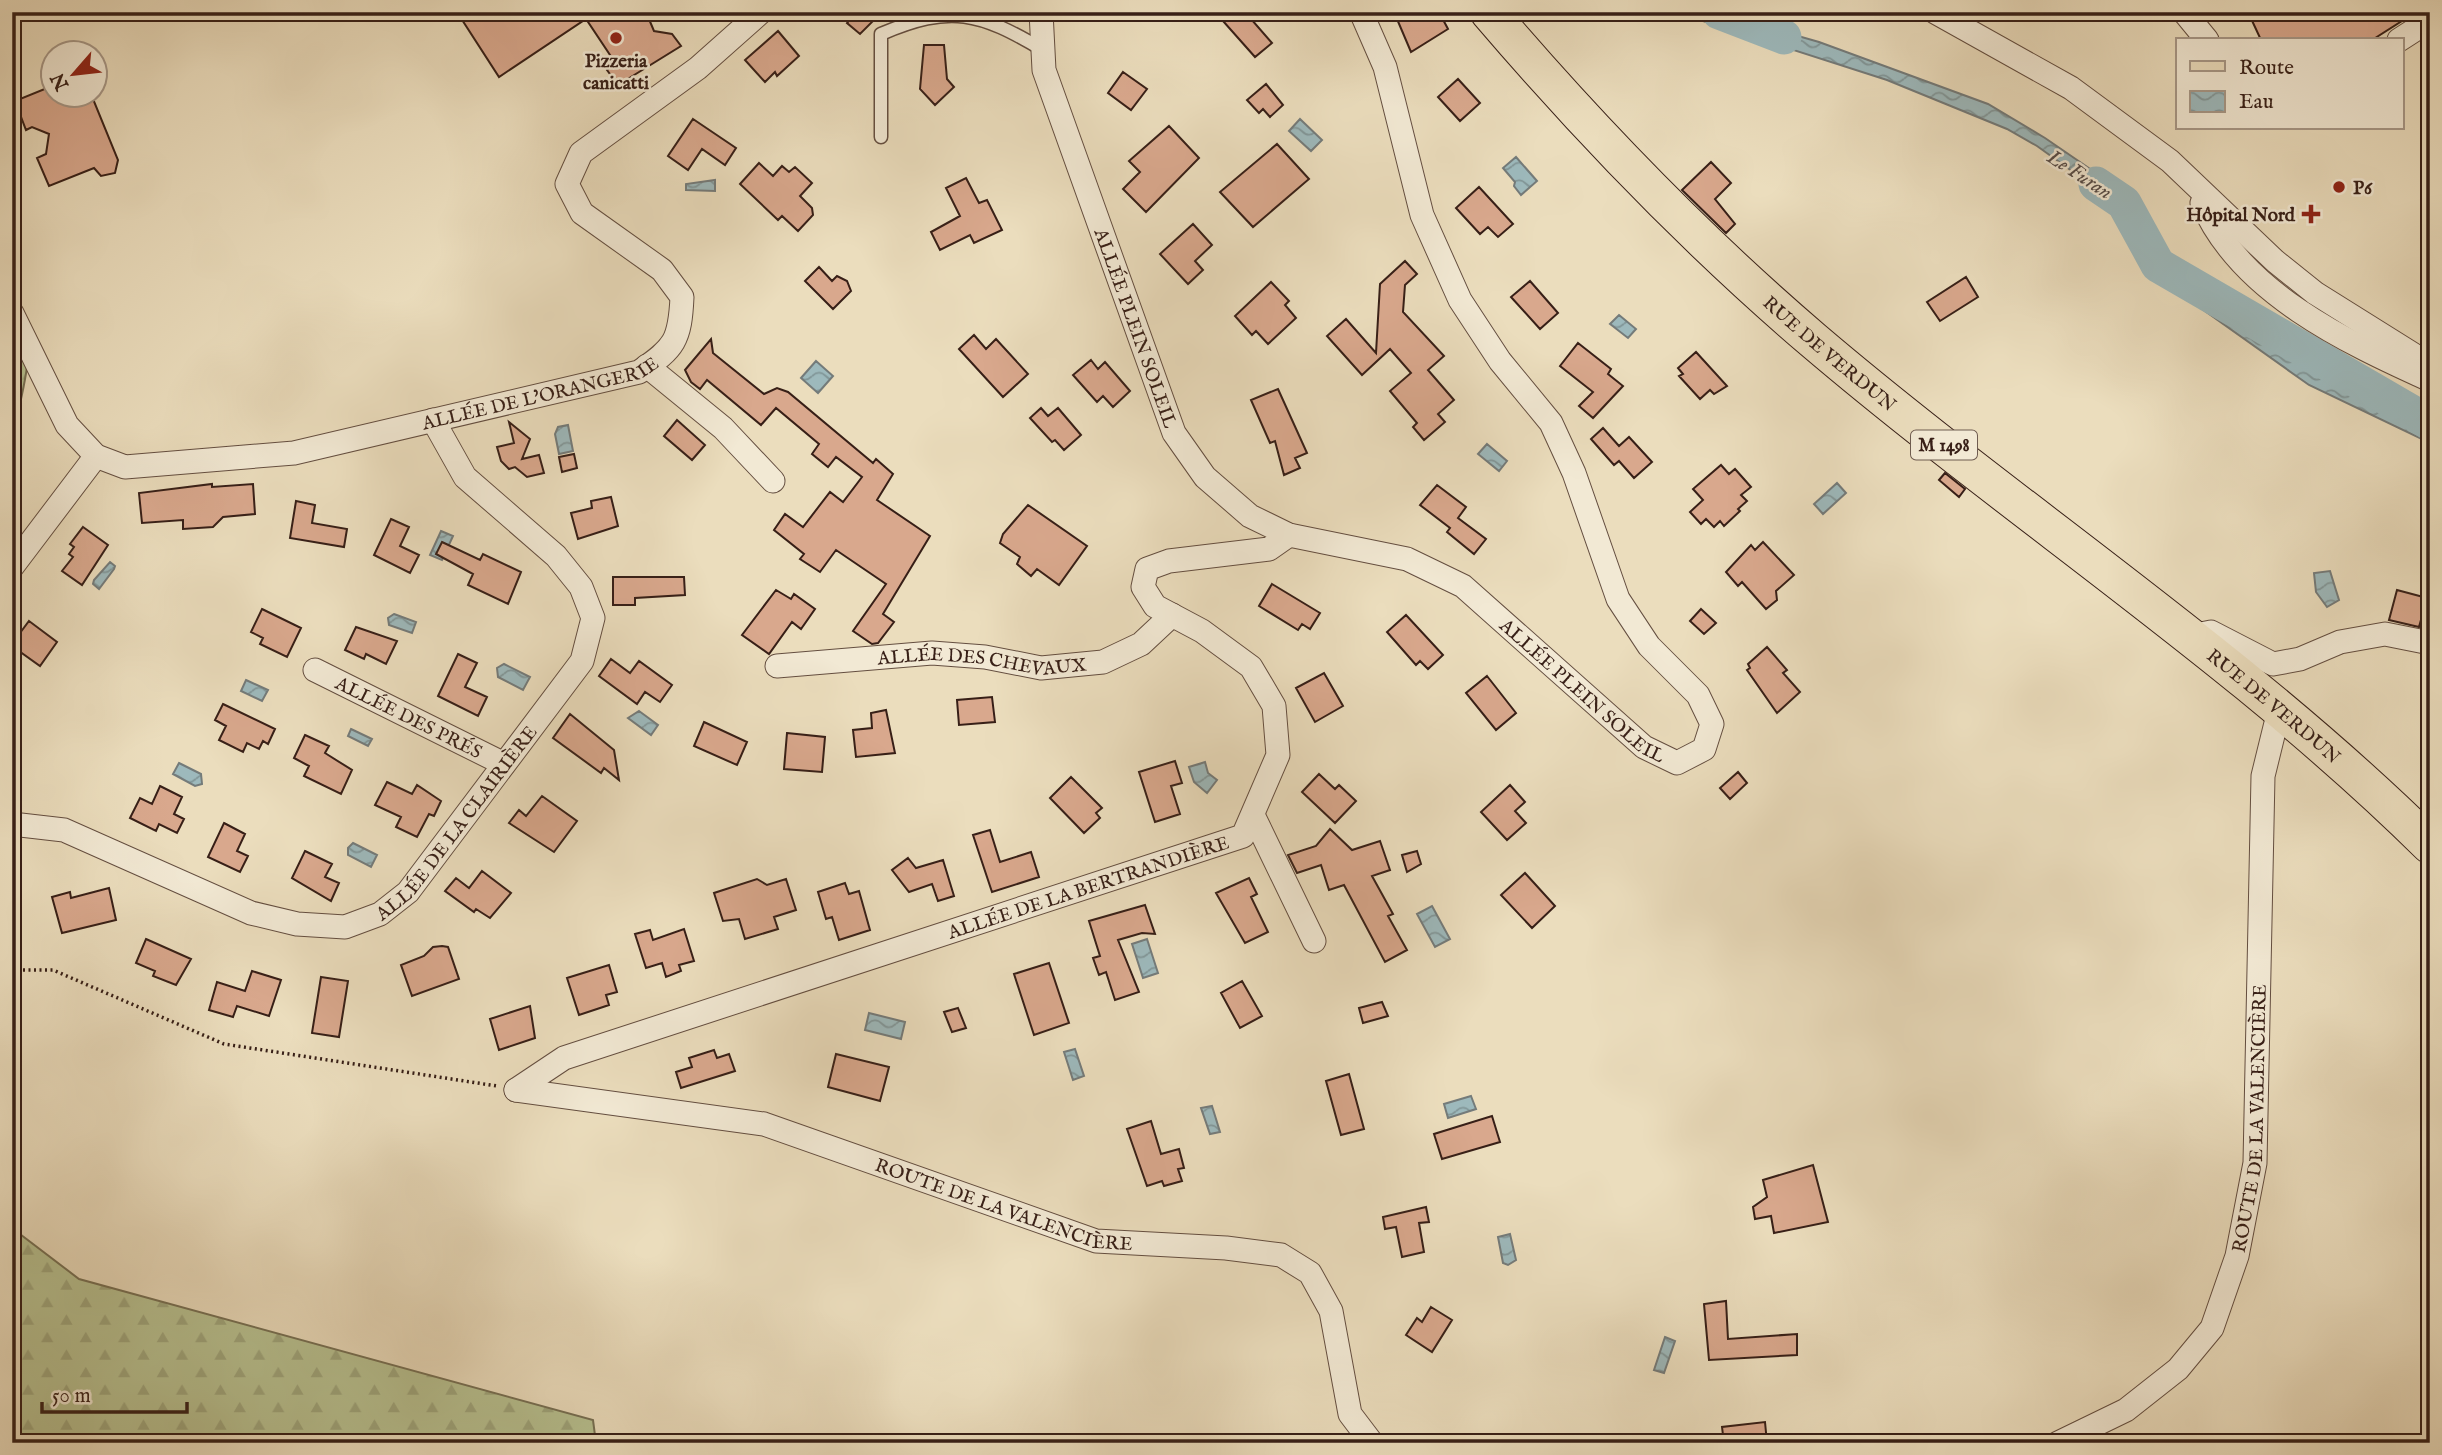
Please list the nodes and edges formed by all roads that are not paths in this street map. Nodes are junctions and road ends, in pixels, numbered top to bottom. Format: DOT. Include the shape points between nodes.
graph roads {
  1 [pos="761,12"];
  2 [pos="1041,12"];
  3 [pos="1361,12"];
  4 [pos="1489,12"];
  5 [pos="1936,12"];
  6 [pos="2184,12"];
  7 [pos="1959,18"];
  8 [pos="2430,20"];
  9 [pos="2205,38"];
  10 [pos="2402,38"];
  11 [pos="1043,50"];
  12 [pos="881,137"];
  13 [pos="2194,184"];
  14 [pos="12,313"];
  15 [pos="2430,365"];
  16 [pos="647,366"];
  17 [pos="2430,380"];
  18 [pos="433,420"];
  19 [pos="96,456"];
  20 [pos="773,481"];
  21 [pos="1289,535"];
  22 [pos="12,567"];
  23 [pos="1172,615"];
  24 [pos="2189,637"];
  25 [pos="2430,643"];
  26 [pos="776,667"];
  27 [pos="315,670"];
  28 [pos="2282,713"];
  29 [pos="504,764"];
  30 [pos="1253,815"];
  31 [pos="12,824"];
  32 [pos="2430,845"];
  33 [pos="1314,942"];
  34 [pos="516,1090"];
  35 [pos="1372,1443"];
  36 [pos="2058,1443"];
  1 -- 16 [label="street, ALLÉE DE L'ORANGERIE" via="698,68 581,153 567,184 582,213 662,270 682,297 680,327 668,352"];
  2 -- 11 [label="street, ALLÉE PLEIN SOLEIL"];
  3 -- 21 [label="street, ALLÉE PLEIN SOLEIL" via="1385,67 1422,215 1460,300 1500,361 1551,423 1574,473 1618,599 1649,646 1698,695 1712,724 1704,749 1677,763 1644,747 1463,586 1407,559"];
  4 -- 24 [label="main road, RUE DE VERDUN / M 1498" via="1567,102 1674,212 1813,340"];
  5 -- 7 [label="street"];
  6 -- 9 [label="street"];
  7 -- 13 [label="street" via="2071,88"];
  8 -- 10 [label="street"];
  11 -- 12 [label="lane" via="1001,25 961,14 917,18 881,34"];
  11 -- 21 [label="street, ALLÉE PLEIN SOLEIL" via="1044,70 1174,433 1205,477 1250,516"];
  13 -- 15 [label="street" via="2315,293"];
  13 -- 17 [label="street" via="2206,211 2250,273 2293,308"];
  14 -- 19 [label="street, ALLÉE DE L'ORANGERIE" via="67,425"];
  16 -- 18 [label="street, ALLÉE DE L'ORANGERIE" via="639,372"];
  16 -- 20 [label="street" via="723,428"];
  18 -- 19 [label="street, ALLÉE DE L'ORANGERIE" via="294,453 125,467"];
  18 -- 29 [label="street, ALLÉE DE LA CLAIRIÈRE" via="465,477 556,556 581,587 593,618 582,661"];
  19 -- 22 [label="street"];
  21 -- 23 [label="street, ALLÉE DE LA BERTRANDIÈRE" via="1269,549 1169,561 1147,569 1143,587 1155,606"];
  23 -- 26 [label="street, ALLÉE DES CHEVAUX" via="1141,644 1102,662 1041,668 932,653"];
  23 -- 30 [label="street, ALLÉE DE LA BERTRANDIÈRE" via="1251,667 1274,706 1278,755"];
  24 -- 25 [label="street" via="2211,632 2273,664 2300,659 2340,642 2385,634"];
  24 -- 28 [label="main road, RUE DE VERDUN / M 1498"];
  27 -- 29 [label="street, ALLÉE DES PRÉS"];
  28 -- 32 [label="main road, RUE DE VERDUN / M 1498" via="2372,787"];
  28 -- 36 [label="street, ROUTE DE LA VALENCIÈRE" via="2263,776 2255,1163 2237,1256 2212,1328 2178,1369 2126,1410"];
  29 -- 31 [label="street, ALLÉE DE LA CLAIRIÈRE" via="408,892 380,914 345,927 297,924 251,913 64,830"];
  30 -- 33 [label="street"];
  30 -- 34 [label="street, ALLÉE DE LA BERTRANDIÈRE" via="1243,836 564,1058"];
  34 -- 35 [label="street, ROUTE DE LA VALENCIÈRE" via="764,1124 1096,1241 1281,1255 1310,1273 1331,1311 1350,1414"];
}
